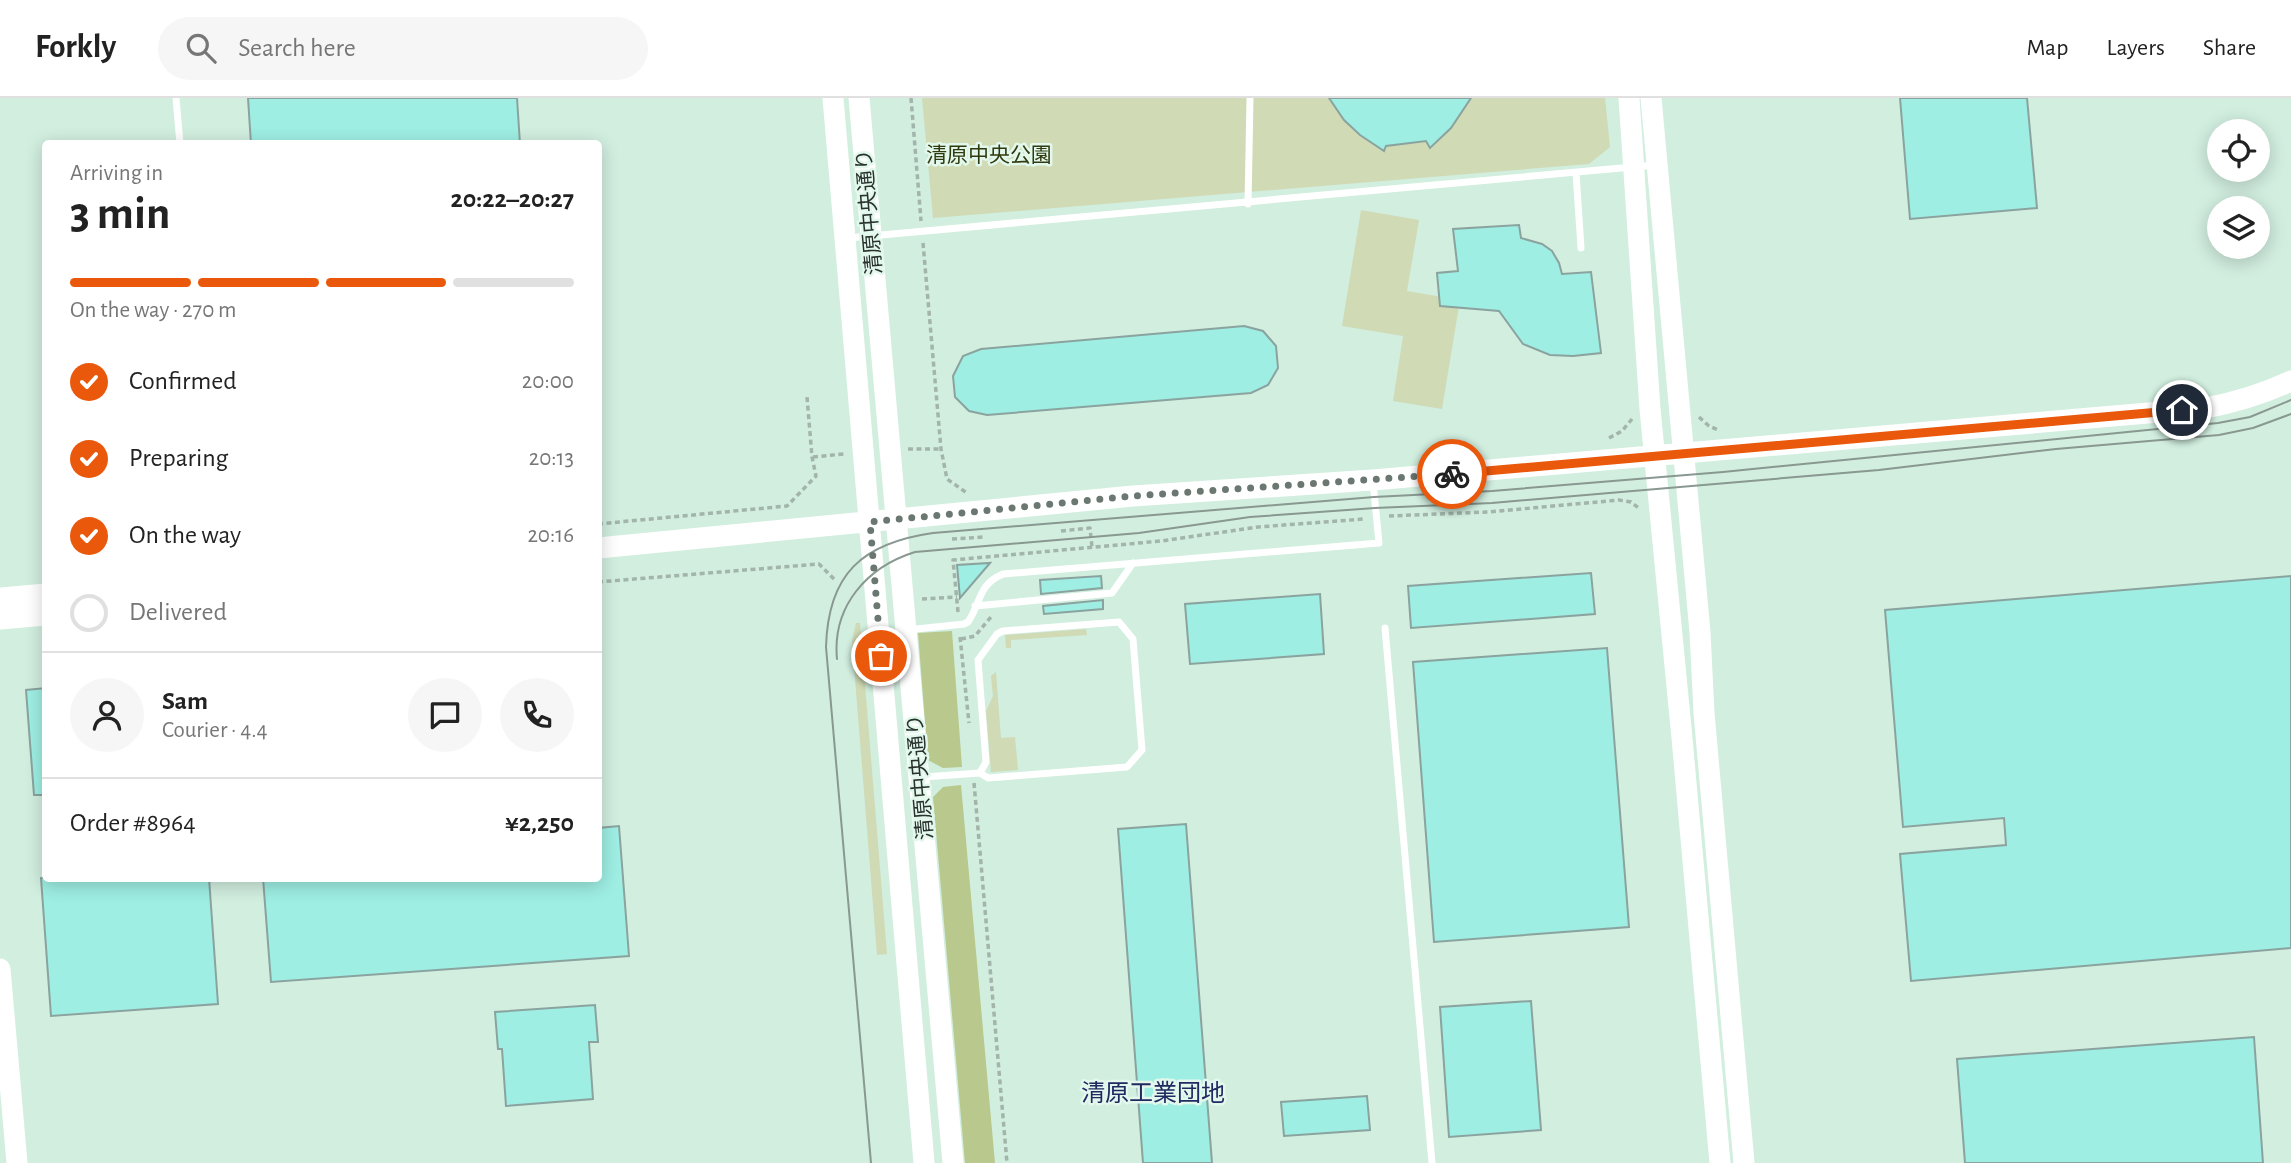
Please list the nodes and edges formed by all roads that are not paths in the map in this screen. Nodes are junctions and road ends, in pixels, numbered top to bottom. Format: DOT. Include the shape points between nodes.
graph roads {
  1 [pos="176,98"];
  2 [pos="833,98"];
  3 [pos="859,98"];
  4 [pos="1250,98"];
  5 [pos="1629,98"];
  6 [pos="1651,98"];
  7 [pos="180,140"];
  8 [pos="1657,165"];
  9 [pos="1635,167"];
  10 [pos="1576,173"];
  11 [pos="1248,204"];
  12 [pos="870,236"];
  13 [pos="844,239"];
  14 [pos="1581,248"];
  15 [pos="2291,381"];
  16 [pos="1684,453"];
  17 [pos="1654,456"];
  18 [pos="1373,480"];
  19 [pos="896,519"];
  20 [pos="870,522"];
  21 [pos="691,539"];
  22 [pos="602,548"];
  23 [pos="602,558"];
  24 [pos="1133,563"];
  25 [pos="42,594"];
  26 [pos="0,598"];
  27 [pos="975,606"];
  28 [pos="42,615"];
  29 [pos="0,619"];
  30 [pos="1385,628"];
  31 [pos="906,630"];
  32 [pos="977,774"];
  33 [pos="920,778"];
  34 [pos="0,969"];
  35 [pos="17,1163"];
  36 [pos="924,1163"];
  37 [pos="953,1163"];
  38 [pos="1432,1163"];
  39 [pos="1720,1163"];
  40 [pos="1744,1163"];
  1 -- 7 [label="lane"];
  2 -- 13 [label="street, 清原中央通り"];
  3 -- 12 [label="street, 清原中央通り"];
  4 -- 11 [label="lane"];
  5 -- 9 [label="street"];
  6 -- 8 [label="street"];
  8 -- 9 [label="lane"];
  8 -- 16 [label="street"];
  9 -- 10 [label="lane"];
  9 -- 17 [label="street"];
  10 -- 11 [label="lane"];
  10 -- 14 [label="lane"];
  11 -- 12 [label="lane"];
  12 -- 13 [label="lane"];
  12 -- 19 [label="street, 清原中央通り"];
  13 -- 20 [label="street, 清原中央通り"];
  15 -- 16 [label="street" via="2239,402 2206,408"];
  16 -- 17 [label="street"];
  16 -- 40 [label="street"];
  17 -- 18 [label="street"];
  17 -- 39 [label="street"];
  18 -- 19 [label="street" via="1133,496"];
  18 -- 24 [label="lane" via="1379,543"];
  19 -- 20 [label="street"];
  19 -- 31 [label="street, 清原中央通り"];
  20 -- 21 [label="street"];
  20 -- 36 [label="street, 清原中央通り"];
  21 -- 22 [label="street"];
  21 -- 23 [label="street"];
  24 -- 27 [label="lane" via="1112,593"];
  24 -- 27 [label="lane" via="1003,574 984,586"];
  25 -- 26 [label="street"];
  27 -- 31 [label="lane" via="968,621"];
  28 -- 29 [label="street"];
  30 -- 38 [label="lane"];
  31 -- 33 [label="street, 清原中央通り"];
  32 -- 32 [label="lane" via="986,762 978,660 997,634 1119,622 1133,639 1142,750 1127,767 988,778"];
  32 -- 33 [label="lane"];
  33 -- 37 [label="street, 清原中央通り"];
  34 -- 35 [label="street"];
}
